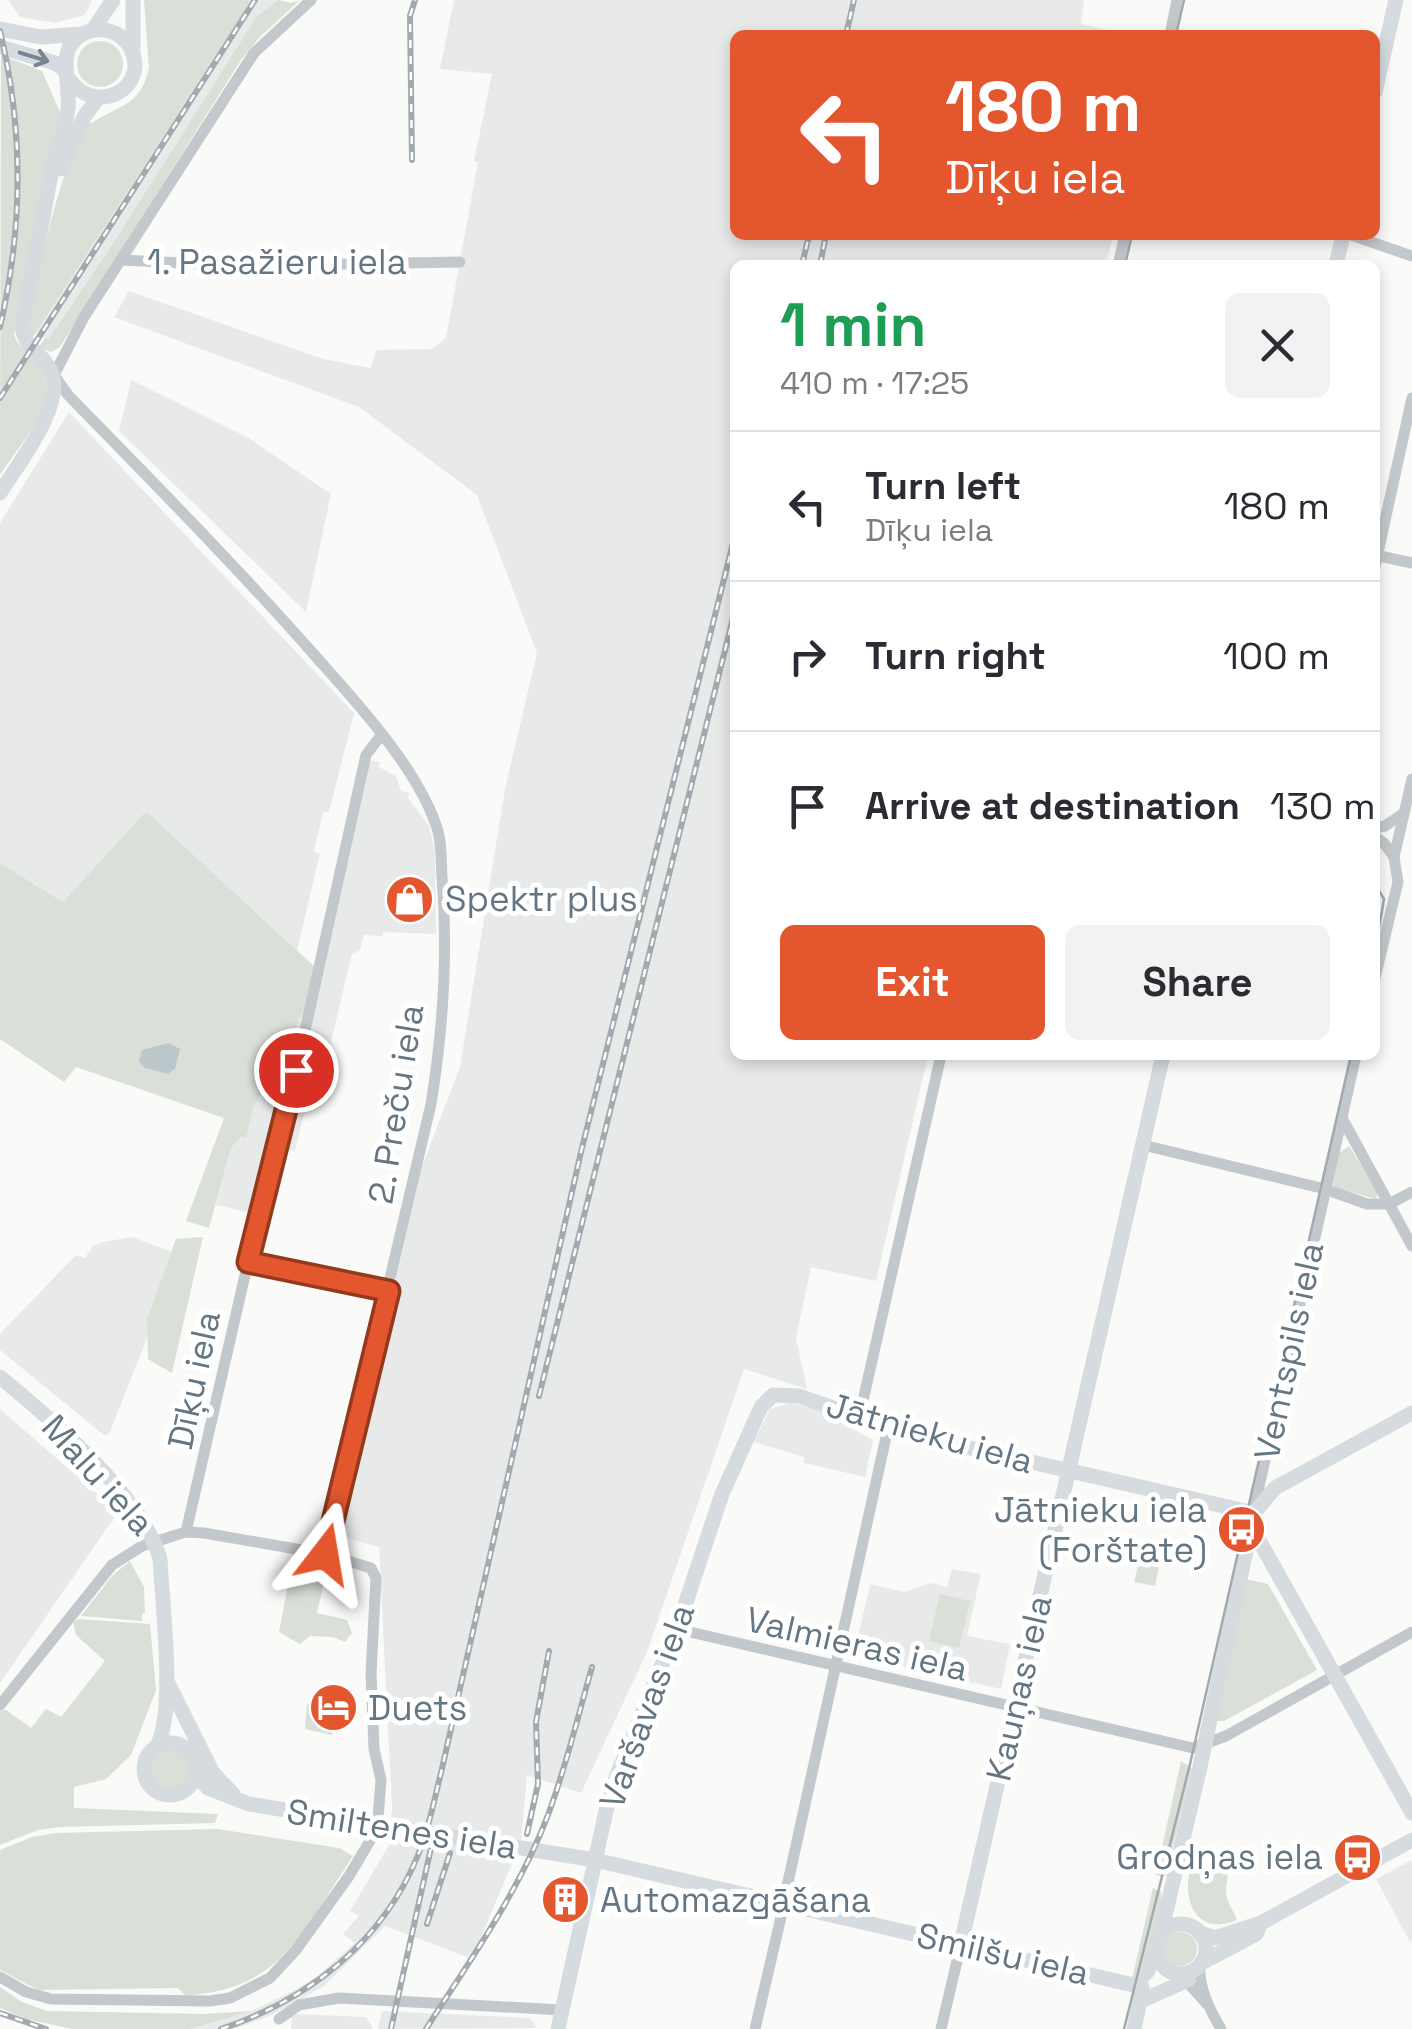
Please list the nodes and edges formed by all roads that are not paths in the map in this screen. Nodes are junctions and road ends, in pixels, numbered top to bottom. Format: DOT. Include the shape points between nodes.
graph roads {
  1 [pos="113,0"];
  2 [pos="133,0"];
  3 [pos="311,0"];
  4 [pos="1178,0"];
  5 [pos="1396,0"];
  6 [pos="0,29"];
  7 [pos="1171,30"];
  8 [pos="89,32"];
  9 [pos="0,47"];
  10 [pos="133,54"];
  11 [pos="1380,70"];
  12 [pos="68,75"];
  13 [pos="98,98"];
  14 [pos="52,180"];
  15 [pos="1366,240"];
  16 [pos="1412,256"];
  17 [pos="122,260"];
  18 [pos="460,262"];
  19 [pos="54,375"];
  20 [pos="1412,398"];
  21 [pos="0,493"];
  22 [pos="1380,541"];
  23 [pos="1380,559"];
  24 [pos="1412,563"];
  25 [pos="382,734"];
  26 [pos="1412,779"];
  27 [pos="1404,813"];
  28 [pos="1380,827"];
  29 [pos="1380,840"];
  30 [pos="1394,858"];
  31 [pos="1398,882"];
  32 [pos="1412,888"];
  33 [pos="1380,957"];
  34 [pos="940,1060"];
  35 [pos="1162,1060"];
  36 [pos="1355,1060"];
  37 [pos="1342,1118"];
  38 [pos="1143,1145"];
  39 [pos="1325,1189"];
  40 [pos="1412,1192"];
  41 [pos="1389,1204"];
  42 [pos="1412,1246"];
  43 [pos="248,1262"];
  44 [pos="389,1291"];
  45 [pos="0,1377"];
  46 [pos="772,1395"];
  47 [pos="1412,1413"];
  48 [pos="860,1414"];
  49 [pos="888,1428"];
  50 [pos="1067,1470"];
  51 [pos="1252,1519"];
  52 [pos="186,1532"];
  53 [pos="155,1542"];
  54 [pos="325,1554"];
  55 [pos="677,1629"];
  56 [pos="1412,1632"];
  57 [pos="836,1668"];
  58 [pos="1336,1675"];
  59 [pos="166,1679"];
  60 [pos="166,1696"];
  61 [pos="0,1705"];
  62 [pos="1014,1708"];
  63 [pos="1204,1745"];
  64 [pos="157,1746"];
  65 [pos="181,1746"];
  66 [pos="195,1773"];
  67 [pos="182,1792"];
  68 [pos="249,1804"];
  69 [pos="268,1808"];
  70 [pos="1412,1813"];
  71 [pos="1412,1840"];
  72 [pos="595,1860"];
  73 [pos="1174,1882"];
  74 [pos="786,1891"];
  75 [pos="781,1917"];
  76 [pos="1261,1923"];
  77 [pos="1195,1930"];
  78 [pos="1158,1943"];
  79 [pos="962,1944"];
  80 [pos="1201,1964"];
  81 [pos="1180,1976"];
  82 [pos="0,1977"];
  83 [pos="1139,1991"];
  84 [pos="1207,2004"];
  85 [pos="562,2010"];
  86 [pos="278,2020"];
  87 [pos="558,2029"];
  88 [pos="755,2029"];
  89 [pos="942,2029"];
  90 [pos="1134,2029"];
  91 [pos="1221,2029"];
  1 -- 8 [label="street"];
  2 -- 10 [label="street"];
  3 -- 17 [label="street" via="254,54"];
  4 -- 7 [label="street"];
  5 -- 11 [label="street"];
  6 -- 8 [label="street" via="42,38"];
  8 -- 10 [label="street" via="117,34"];
  8 -- 12 [label="street" via="69,49"];
  9 -- 12 [label="street, one-way" via="55,64"];
  10 -- 13 [label="street" via="127,85"];
  12 -- 13 [label="street" via="80,92"];
  12 -- 14 [label="street" via="68,112"];
  13 -- 14 [label="street"];
  14 -- 19 [label="street" via="22,325 25,341"];
  15 -- 16 [label="street"];
  17 -- 18 [label="street, 1. Pasažieru iela" via="242,266"];
  17 -- 19 [label="street, 1. Pasažieru iela"];
  19 -- 21 [label="street, 1. Pasažieru iela" via="56,398"];
  19 -- 25 [label="street, 2. Preču iela"];
  20 -- 22 [label="street"];
  23 -- 24 [label="street"];
  25 -- 43 [label="street, Dīķu iela" via="366,755"];
  25 -- 44 [label="street, 2. Preču iela" via="436,823 445,908 432,1104"];
  26 -- 27 [label="street"];
  27 -- 28 [label="street"];
  27 -- 30 [label="street"];
  29 -- 30 [label="street"];
  30 -- 31 [label="street"];
  31 -- 32 [label="street"];
  31 -- 33 [label="street"];
  34 -- 48 [label="street"];
  35 -- 38 [label="street, Kauņas iela"];
  36 -- 37 [label="street, Ventspils iela"];
  37 -- 39 [label="street, Ventspils iela"];
  37 -- 41 [label="street"];
  38 -- 39 [label="street"];
  38 -- 50 [label="street, Kauņas iela"];
  39 -- 41 [label="street" via="1367,1204"];
  39 -- 51 [label="street, Ventspils iela"];
  40 -- 41 [label="street"];
  41 -- 42 [label="street"];
  43 -- 44 [label="street"];
  43 -- 52 [label="street, Dīķu iela"];
  44 -- 54 [label="street, 2. Preču iela"];
  45 -- 53 [label="street, Malu iela" via="139,1512"];
  46 -- 48 [label="street, Jātnieku iela"];
  46 -- 55 [label="street, Varšavas iela" via="722,1494"];
  47 -- 51 [label="street" via="1275,1488"];
  48 -- 49 [label="street, Jātnieku iela"];
  49 -- 50 [label="street, Jātnieku iela"];
  49 -- 57 [label="street"];
  50 -- 51 [label="street, Jātnieku iela"];
  50 -- 62 [label="street, Kauņas iela"];
  51 -- 58 [label="street"];
  51 -- 63 [label="street, Ventspils iela"];
  52 -- 53 [label="street, Malu iela"];
  52 -- 54 [label="street, Malu iela"];
  53 -- 59 [label="street, Smiltenes iela"];
  53 -- 61 [label="street" via="112,1565"];
  54 -- 82 [label="street" via="371,1568 376,1578 371,1673 381,1780 371,1839 296,1950 250,1990 210,2001 69,2001 26,1992"];
  55 -- 57 [label="street, Valmieras iela"];
  55 -- 72 [label="street, Varšavas iela" via="617,1775"];
  56 -- 58 [label="street"];
  57 -- 62 [label="street, Valmieras iela"];
  57 -- 74 [label="street"];
  58 -- 63 [label="street"];
  58 -- 70 [label="street"];
  59 -- 60 [label="street, Smiltenes iela"];
  59 -- 68 [label="street, Smiltenes iela" via="213,1774"];
  60 -- 64 [label="street, Smiltenes iela"];
  60 -- 65 [label="street, Smiltenes iela" via="173,1739"];
  62 -- 63 [label="street, Valmieras iela"];
  62 -- 79 [label="street, Kauņas iela"];
  63 -- 73 [label="street, Ventspils iela"];
  64 -- 65 [label="street"];
  64 -- 67 [label="street, Smiltenes iela" via="145,1761 146,1780 162,1794"];
  65 -- 66 [label="street, Smiltenes iela" via="191,1754"];
  66 -- 67 [label="street"];
  66 -- 68 [label="street, Smiltenes iela" via="208,1788"];
  67 -- 69 [label="street, Smiltenes iela"];
  68 -- 69 [label="street, Smiltenes iela"];
  69 -- 72 [label="street, Smiltenes iela"];
  71 -- 76 [label="street"];
  72 -- 79 [label="street, Smilšu iela"];
  72 -- 85 [label="street, Varšavas iela"];
  73 -- 77 [label="street" via="1178,1911"];
  73 -- 78 [label="street, Ventspils iela"];
  75 -- 88 [label="street"];
  76 -- 77 [label="street" via="1216,1938"];
  76 -- 80 [label="street" via="1256,1934"];
  77 -- 78 [label="street" via="1177,1925"];
  77 -- 80 [label="street" via="1205,1946"];
  78 -- 81 [label="street" via="1161,1964"];
  78 -- 83 [label="street, Smilšu iela"];
  79 -- 83 [label="street, Smilšu iela"];
  79 -- 89 [label="street, Kauņas iela"];
  80 -- 81 [label="street"];
  80 -- 84 [label="street"];
  81 -- 83 [label="street"];
  81 -- 84 [label="street"];
  83 -- 90 [label="street"];
  84 -- 91 [label="street"];
  85 -- 86 [label="street" via="339,1998 299,2004"];
  85 -- 87 [label="street, Varšavas iela"];
}
